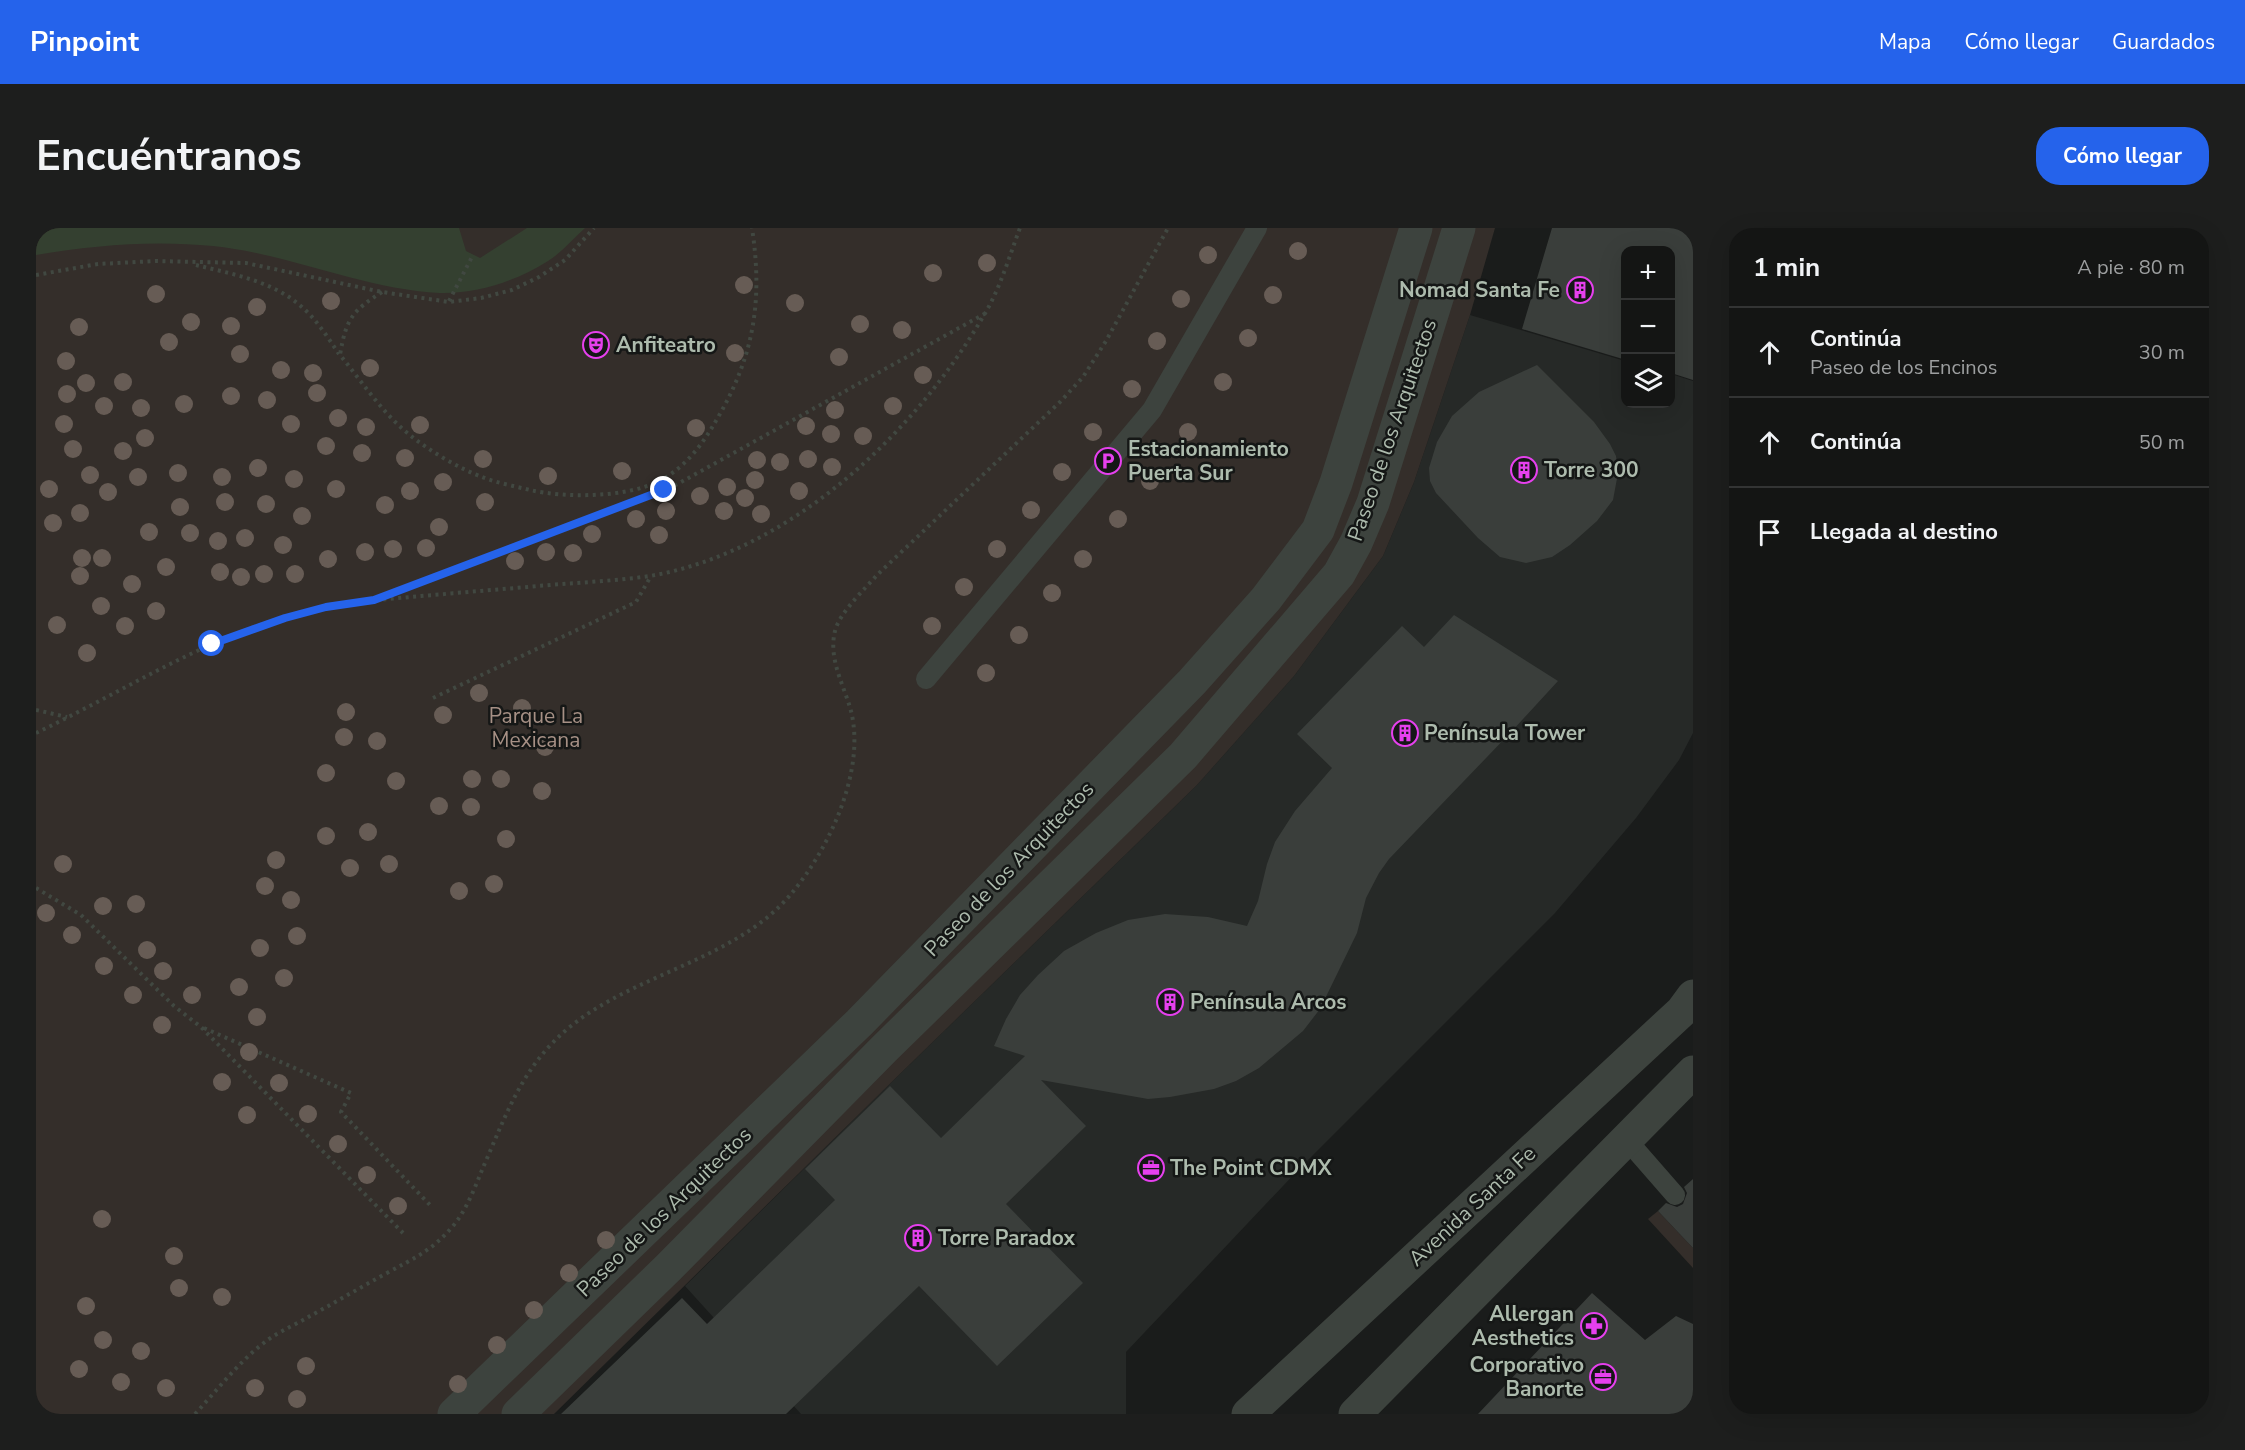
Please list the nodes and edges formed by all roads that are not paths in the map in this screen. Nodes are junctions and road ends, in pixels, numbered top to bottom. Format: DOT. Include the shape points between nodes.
graph roads {
  1 [pos="1257,228"];
  2 [pos="1416,228"];
  3 [pos="1459,228"];
  4 [pos="926,679"];
  5 [pos="1693,996"];
  6 [pos="859,1023"];
  7 [pos="884,1049"];
  8 [pos="1693,1072"];
  9 [pos="1627,1140"];
  10 [pos="1675,1195"];
  11 [pos="454,1414"];
  12 [pos="518,1414"];
  13 [pos="1248,1414"];
  14 [pos="1355,1414"];
  1 -- 4 [label="lane" via="1152,410"];
  2 -- 6 [label="street, Paseo de los Arquitectos" via="1318,530 1266,599 1192,682"];
  3 -- 7 [label="street, Paseo de los Arquitectos" via="1373,503 1339,573 1183,756"];
  5 -- 13 [label="street, Avenida Santa Fe" via="1682,1011"];
  6 -- 7 [label="street"];
  6 -- 11 [label="street, Paseo de los Arquitectos"];
  7 -- 12 [label="street, Paseo de los Arquitectos"];
  8 -- 9 [label="street"];
  9 -- 10 [label="lane"];
  9 -- 14 [label="street"];
}
